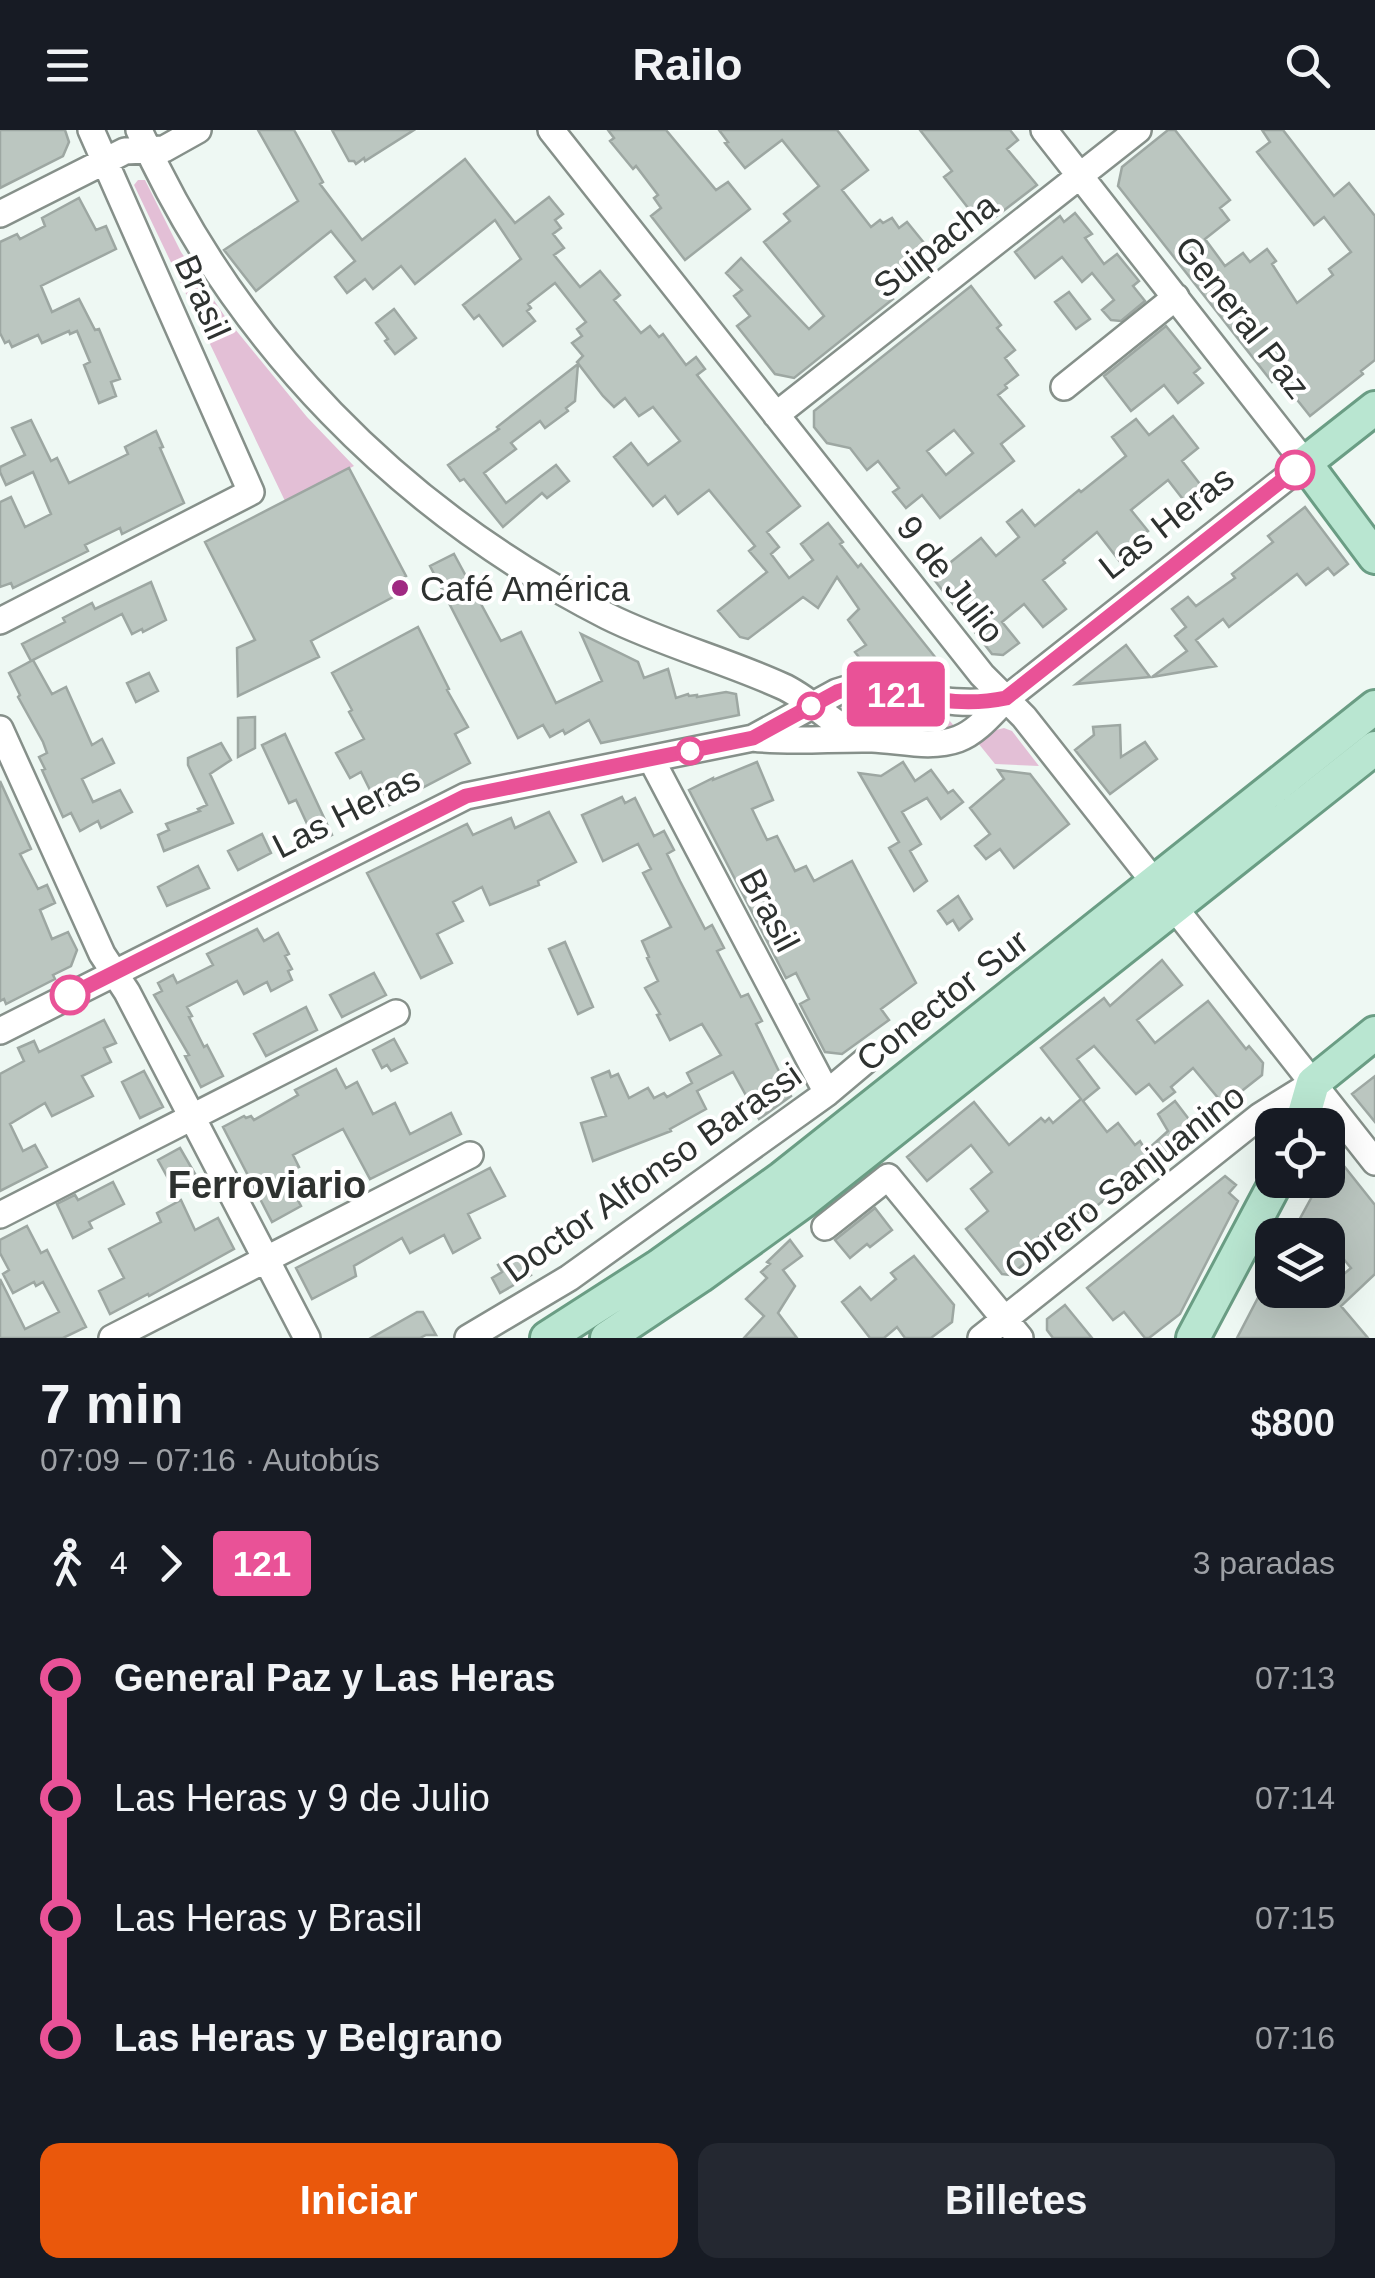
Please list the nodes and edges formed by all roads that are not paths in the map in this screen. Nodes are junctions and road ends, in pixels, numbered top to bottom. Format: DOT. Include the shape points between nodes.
graph roads {
  1 [pos="91,130"];
  2 [pos="198,130"];
  3 [pos="551,130"];
  4 [pos="1044,130"];
  5 [pos="1138,130"];
  6 [pos="144,140"];
  7 [pos="105,161"];
  8 [pos="1080,175"];
  9 [pos="0,214"];
  10 [pos="1176,298"];
  11 [pos="1064,387"];
  12 [pos="1375,408"];
  13 [pos="776,415"];
  14 [pos="1305,463"];
  15 [pos="1375,557"];
  16 [pos="0,621"];
  17 [pos="1006,698"];
  18 [pos="813,705"];
  19 [pos="1375,707"];
  20 [pos="0,729"];
  21 [pos="753,738"];
  22 [pos="870,739"];
  23 [pos="1375,748"];
  24 [pos="651,759"];
  25 [pos="1165,895"];
  26 [pos="115,973"];
  27 [pos="396,1013"];
  28 [pos="0,1031"];
  29 [pos="1375,1033"];
  30 [pos="871,1056"];
  31 [pos="1313,1082"];
  32 [pos="827,1094"];
  33 [pos="1306,1108"];
  34 [pos="192,1117"];
  35 [pos="470,1155"];
  36 [pos="1375,1162"];
  37 [pos="1267,1198"];
  38 [pos="0,1215"];
  39 [pos="825,1227"];
  40 [pos="266,1259"];
  41 [pos="1012,1329"];
  42 [pos="112,1338"];
  43 [pos="307,1338"];
  44 [pos="468,1338"];
  45 [pos="547,1338"];
  46 [pos="607,1338"];
  47 [pos="981,1338"];
  48 [pos="1193,1338"];
  1 -- 7 [label="street, Brasil"];
  2 -- 6 [label="street" via="164,149"];
  3 -- 13 [label="street, 9 de Julio"];
  4 -- 8 [label="street, General Paz"];
  5 -- 8 [label="street, Suipacha"];
  6 -- 7 [label="street"];
  6 -- 18 [label="street" via="198,242 267,341 408,486 575,599"];
  7 -- 9 [label="street"];
  7 -- 16 [label="street, Brasil" via="251,492"];
  8 -- 10 [label="street, General Paz"];
  8 -- 13 [label="street, Suipacha"];
  10 -- 11 [label="street"];
  10 -- 14 [label="street, General Paz"];
  12 -- 14 [label="main road, Las Heras"];
  13 -- 17 [label="street, 9 de Julio"];
  14 -- 15 [label="main road, General Paz"];
  14 -- 17 [label="street, Las Heras"];
  17 -- 18 [label="street, Las Heras" via="960,704 850,688"];
  17 -- 22 [label="street, Las Heras" via="956,740"];
  17 -- 25 [label="street, 9 de Julio"];
  18 -- 21 [label="street, Las Heras"];
  18 -- 22 [label="street"];
  19 -- 25 [label="main road, Conector Sur"];
  20 -- 26 [label="street"];
  21 -- 22 [label="street, Las Heras"];
  21 -- 24 [label="street, Las Heras"];
  23 -- 25 [label="main road, Conector Sur"];
  24 -- 26 [label="street, Las Heras" via="466,796"];
  24 -- 32 [label="street, Brasil"];
  25 -- 31 [label="street, 9 de Julio"];
  25 -- 45 [label="main road, Conector Sur" via="764,1191"];
  25 -- 46 [label="main road, Conector Sur" via="788,1213"];
  26 -- 28 [label="street, Las Heras"];
  26 -- 34 [label="street"];
  27 -- 34 [label="street"];
  29 -- 31 [label="main road"];
  30 -- 32 [label="street, Doctor Alfonso Barassi"];
  31 -- 33 [label="main road"];
  31 -- 36 [label="street, 9 de Julio"];
  31 -- 41 [label="street, Obrero Sanjuanino" via="1260,1116"];
  32 -- 44 [label="street, Doctor Alfonso Barassi" via="569,1278"];
  34 -- 38 [label="street"];
  34 -- 40 [label="street"];
  35 -- 40 [label="street"];
  37 -- 48 [label="main road"];
  39 -- 41 [label="street" via="888,1177"];
  40 -- 42 [label="street"];
  40 -- 43 [label="street"];
  41 -- 47 [label="street, Obrero Sanjuanino"];
}
